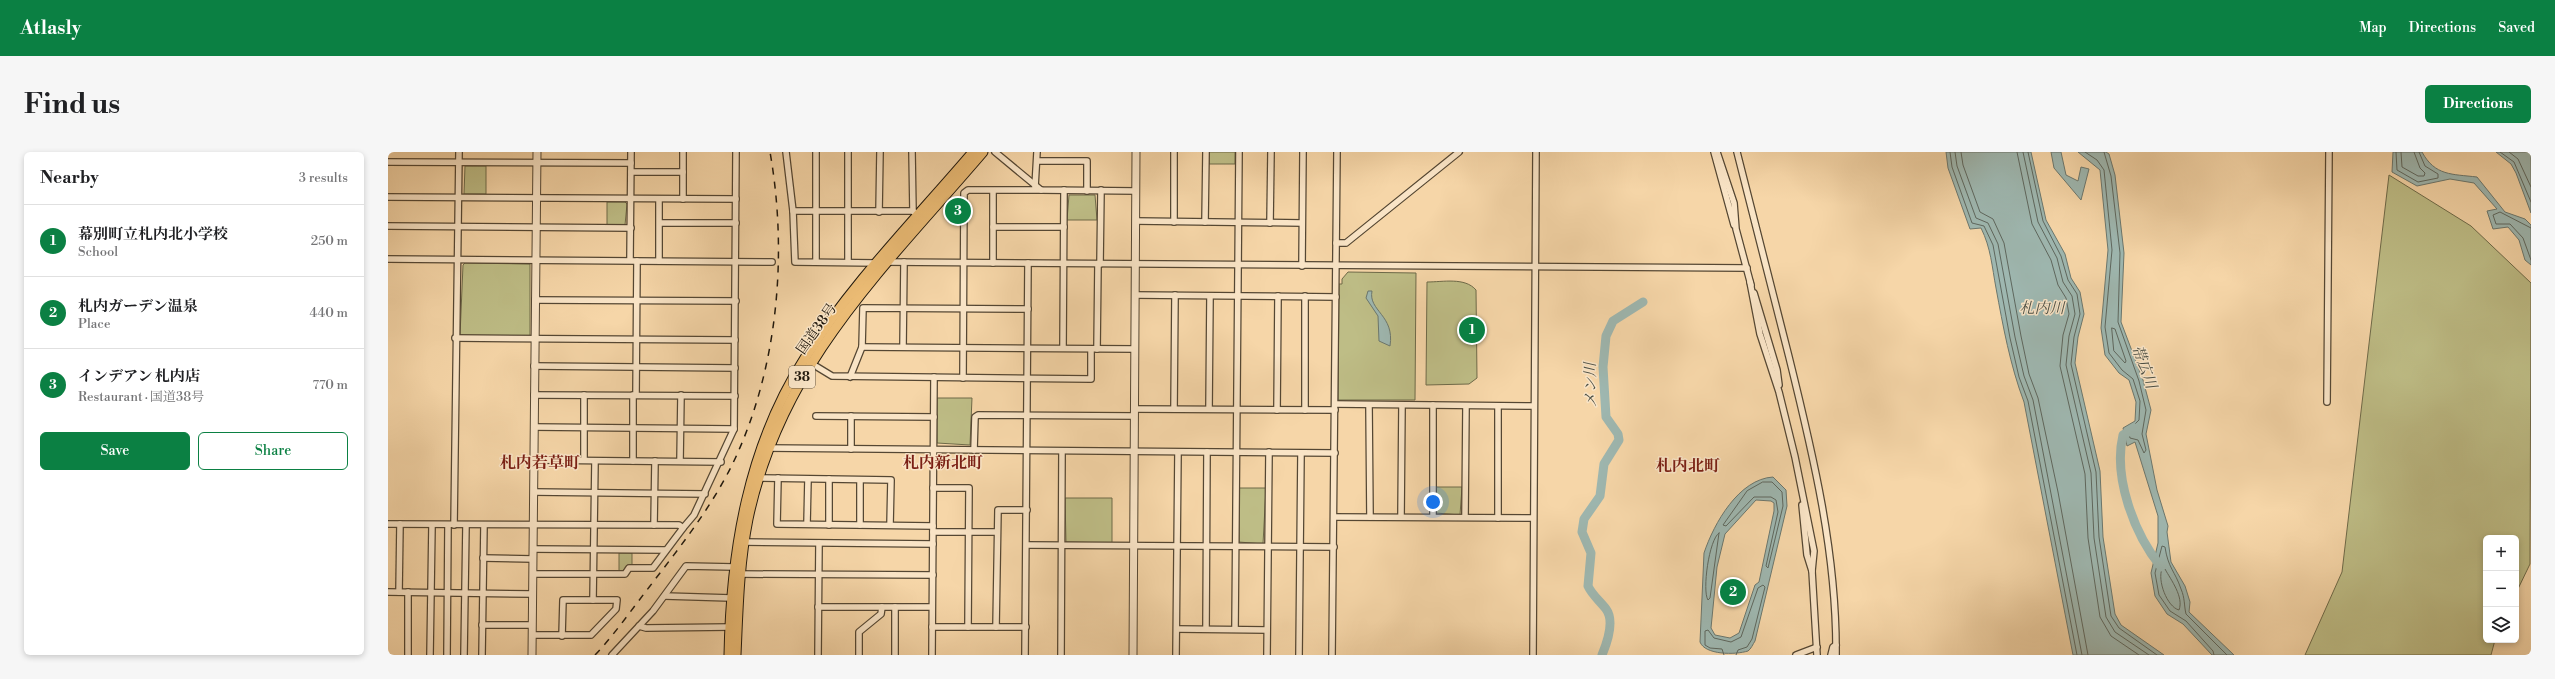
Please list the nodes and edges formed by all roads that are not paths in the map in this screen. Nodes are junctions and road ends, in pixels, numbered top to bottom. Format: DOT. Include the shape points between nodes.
graph roads {
  1 [pos="459,152"];
  2 [pos="537,152"];
  3 [pos="631,152"];
  4 [pos="683,152"];
  5 [pos="736,152"];
  6 [pos="786,152"];
  7 [pos="816,152"];
  8 [pos="848,152"];
  9 [pos="880,152"];
  10 [pos="912,152"];
  11 [pos="973,152"];
  12 [pos="983,152"];
  13 [pos="995,152"];
  14 [pos="1037,152"];
  15 [pos="1136,152"];
  16 [pos="1174,152"];
  17 [pos="1206,152"];
  18 [pos="1239,152"];
  19 [pos="1271,152"];
  20 [pos="1303,152"];
  21 [pos="1337,152"];
  22 [pos="1459,152"];
  23 [pos="1536,152"];
  24 [pos="1714,152"];
  25 [pos="1717,152"];
  26 [pos="1737,152"];
  27 [pos="2329,152"];
  28 [pos="1037,161"];
  29 [pos="388,162"];
  30 [pos="459,162"];
  31 [pos="537,163"];
  32 [pos="631,163"];
  33 [pos="631,172"];
  34 [pos="683,172"];
  35 [pos="1035,187"];
  36 [pos="1041,190"];
  37 [pos="1064,190"];
  38 [pos="1100,190"];
  39 [pos="993,191"];
  40 [pos="1087,191"];
  41 [pos="1136,191"];
  42 [pos="388,197"];
  43 [pos="459,197"];
  44 [pos="537,197"];
  45 [pos="631,199"];
  46 [pos="659,199"];
  47 [pos="683,199"];
  48 [pos="736,199"];
  49 [pos="793,211"];
  50 [pos="816,211"];
  51 [pos="848,212"];
  52 [pos="879,212"];
  53 [pos="918,216"];
  54 [pos="1136,221"];
  55 [pos="1174,222"];
  56 [pos="1205,222"];
  57 [pos="1238,222"];
  58 [pos="660,223"];
  59 [pos="1270,223"];
  60 [pos="1302,223"];
  61 [pos="736,224"];
  62 [pos="388,226"];
  63 [pos="459,227"];
  64 [pos="993,227"];
  65 [pos="1064,227"];
  66 [pos="536,228"];
  67 [pos="631,228"];
  68 [pos="1736,229"];
  69 [pos="1336,243"];
  70 [pos="388,258"];
  71 [pos="459,259"];
  72 [pos="536,260"];
  73 [pos="630,260"];
  74 [pos="637,260"];
  75 [pos="659,261"];
  76 [pos="736,261"];
  77 [pos="772,262"];
  78 [pos="816,262"];
  79 [pos="848,262"];
  80 [pos="887,262"];
  81 [pos="904,262"];
  82 [pos="877,263"];
  83 [pos="964,263"];
  84 [pos="993,263"];
  85 [pos="1028,263"];
  86 [pos="1064,263"];
  87 [pos="1099,264"];
  88 [pos="1135,265"];
  89 [pos="1238,265"];
  90 [pos="1302,266"];
  91 [pos="1336,266"];
  92 [pos="1535,267"];
  93 [pos="1747,268"];
  94 [pos="1135,295"];
  95 [pos="1175,295"];
  96 [pos="1210,296"];
  97 [pos="1237,296"];
  98 [pos="1278,296"];
  99 [pos="1305,296"];
  100 [pos="1336,297"];
  101 [pos="535,300"];
  102 [pos="637,300"];
  103 [pos="736,301"];
  104 [pos="904,308"];
  105 [pos="964,309"];
  106 [pos="1028,309"];
  107 [pos="455,338"];
  108 [pos="535,338"];
  109 [pos="637,339"];
  110 [pos="735,340"];
  111 [pos="862,347"];
  112 [pos="903,347"];
  113 [pos="964,348"];
  114 [pos="1028,348"];
  115 [pos="1063,348"];
  116 [pos="1094,349"];
  117 [pos="1135,349"];
  118 [pos="807,361"];
  119 [pos="534,366"];
  120 [pos="636,368"];
  121 [pos="735,368"];
  122 [pos="850,376"];
  123 [pos="934,378"];
  124 [pos="963,378"];
  125 [pos="1028,378"];
  126 [pos="534,394"];
  127 [pos="584,395"];
  128 [pos="634,395"];
  129 [pos="681,396"];
  130 [pos="735,396"];
  131 [pos="2327,402"];
  132 [pos="1369,405"];
  133 [pos="1402,405"];
  134 [pos="1433,405"];
  135 [pos="1466,406"];
  136 [pos="1498,406"];
  137 [pos="1533,406"];
  138 [pos="1335,407"];
  139 [pos="1174,409"];
  140 [pos="1209,409"];
  141 [pos="1236,410"];
  142 [pos="1277,410"];
  143 [pos="1305,410"];
  144 [pos="1134,412"];
  145 [pos="816,416"];
  146 [pos="851,416"];
  147 [pos="1027,416"];
  148 [pos="934,417"];
  149 [pos="534,427"];
  150 [pos="584,428"];
  151 [pos="633,428"];
  152 [pos="681,429"];
  153 [pos="734,429"];
  154 [pos="765,447"];
  155 [pos="851,449"];
  156 [pos="934,450"];
  157 [pos="974,450"];
  158 [pos="1027,450"];
  159 [pos="1062,451"];
  160 [pos="1134,451"];
  161 [pos="1178,452"];
  162 [pos="1207,452"];
  163 [pos="1236,452"];
  164 [pos="1268,452"];
  165 [pos="1301,453"];
  166 [pos="1335,453"];
  167 [pos="534,460"];
  168 [pos="584,460"];
  169 [pos="595,461"];
  170 [pos="633,461"];
  171 [pos="655,461"];
  172 [pos="680,461"];
  173 [pos="721,462"];
  174 [pos="759,478"];
  175 [pos="778,478"];
  176 [pos="808,479"];
  177 [pos="829,479"];
  178 [pos="860,480"];
  179 [pos="933,488"];
  180 [pos="534,492"];
  181 [pos="594,493"];
  182 [pos="654,493"];
  183 [pos="705,494"];
  184 [pos="1027,510"];
  185 [pos="1334,517"];
  186 [pos="1370,517"];
  187 [pos="1401,517"];
  188 [pos="1432,517"];
  189 [pos="1465,518"];
  190 [pos="1498,518"];
  191 [pos="1533,518"];
  192 [pos="388,524"];
  193 [pos="400,524"];
  194 [pos="595,524"];
  195 [pos="807,524"];
  196 [pos="432,525"];
  197 [pos="451,525"];
  198 [pos="466,525"];
  199 [pos="484,525"];
  200 [pos="533,525"];
  201 [pos="654,525"];
  202 [pos="829,525"];
  203 [pos="860,525"];
  204 [pos="890,526"];
  205 [pos="683,528"];
  206 [pos="933,529"];
  207 [pos="969,531"];
  208 [pos="997,532"];
  209 [pos="744,542"];
  210 [pos="819,543"];
  211 [pos="933,544"];
  212 [pos="1027,545"];
  213 [pos="1062,545"];
  214 [pos="1133,546"];
  215 [pos="1177,546"];
  216 [pos="1207,546"];
  217 [pos="1235,546"];
  218 [pos="1268,547"];
  219 [pos="1300,547"];
  220 [pos="1334,547"];
  221 [pos="533,549"];
  222 [pos="595,549"];
  223 [pos="666,550"];
  224 [pos="483,558"];
  225 [pos="533,559"];
  226 [pos="735,571"];
  227 [pos="533,574"];
  228 [pos="594,574"];
  229 [pos="819,575"];
  230 [pos="933,575"];
  231 [pos="388,592"];
  232 [pos="399,592"];
  233 [pos="408,592"];
  234 [pos="431,592"];
  235 [pos="447,592"];
  236 [pos="465,593"];
  237 [pos="482,593"];
  238 [pos="532,594"];
  239 [pos="664,596"];
  240 [pos="731,598"];
  241 [pos="594,600"];
  242 [pos="818,607"];
  243 [pos="882,607"];
  244 [pos="895,607"];
  245 [pos="932,607"];
  246 [pos="482,625"];
  247 [pos="532,625"];
  248 [pos="639,626"];
  249 [pos="730,627"];
  250 [pos="932,627"];
  251 [pos="968,627"];
  252 [pos="996,627"];
  253 [pos="1026,627"];
  254 [pos="1177,629"];
  255 [pos="1206,629"];
  256 [pos="1235,629"];
  257 [pos="1267,630"];
  258 [pos="532,636"];
  259 [pos="562,636"];
  260 [pos="1836,645"];
  261 [pos="1817,647"];
  262 [pos="408,655"];
  263 [pos="430,655"];
  264 [pos="447,655"];
  265 [pos="464,655"];
  266 [pos="482,655"];
  267 [pos="532,655"];
  268 [pos="612,655"];
  269 [pos="729,655"];
  270 [pos="736,655"];
  271 [pos="818,655"];
  272 [pos="859,655"];
  273 [pos="895,655"];
  274 [pos="932,655"];
  275 [pos="1025,655"];
  276 [pos="1061,655"];
  277 [pos="1133,655"];
  278 [pos="1176,655"];
  279 [pos="1267,655"];
  280 [pos="1299,655"];
  281 [pos="1332,655"];
  282 [pos="1533,655"];
  283 [pos="1796,655"];
  284 [pos="1816,655"];
  285 [pos="1832,655"];
  286 [pos="1836,655"];
  1 -- 30 [label="street"];
  2 -- 31 [label="street"];
  3 -- 32 [label="street"];
  4 -- 34 [label="street"];
  5 -- 48 [label="street"];
  6 -- 49 [label="street"];
  7 -- 50 [label="street"];
  8 -- 51 [label="street"];
  9 -- 52 [label="street"];
  10 -- 53 [label="street"];
  11 -- 53 [label="highway, 国道38号 / 38"];
  12 -- 53 [label="highway, 国道38号 / 38"];
  13 -- 35 [label="street"];
  14 -- 28 [label="street"];
  15 -- 41 [label="street"];
  16 -- 55 [label="street"];
  17 -- 56 [label="street"];
  18 -- 57 [label="street"];
  19 -- 59 [label="street"];
  20 -- 60 [label="street"];
  21 -- 69 [label="street"];
  22 -- 69 [label="street" via="1346,243"];
  23 -- 92 [label="street"];
  24 -- 68 [label="street"];
  25 -- 68 [label="street" via="1734,203"];
  26 -- 260 [label="street" via="1810,444 1822,503 1833,584"];
  27 -- 131 [label="street"];
  28 -- 35 [label="street"];
  28 -- 40 [label="street" via="1087,161"];
  29 -- 30 [label="street"];
  30 -- 31 [label="street"];
  30 -- 43 [label="street"];
  31 -- 32 [label="street"];
  31 -- 44 [label="street"];
  32 -- 33 [label="street"];
  33 -- 34 [label="street"];
  33 -- 45 [label="street"];
  34 -- 47 [label="street"];
  35 -- 36 [label="street"];
  36 -- 37 [label="street"];
  36 -- 39 [label="street"];
  37 -- 40 [label="street"];
  37 -- 65 [label="street"];
  38 -- 40 [label="street"];
  38 -- 41 [label="street"];
  38 -- 87 [label="street"];
  39 -- 64 [label="street"];
  39 -- 83 [label="street" via="968,190 964,193"];
  41 -- 54 [label="street"];
  42 -- 43 [label="street"];
  43 -- 44 [label="street"];
  43 -- 63 [label="street"];
  44 -- 45 [label="street"];
  44 -- 66 [label="street"];
  45 -- 46 [label="street"];
  45 -- 67 [label="street"];
  46 -- 47 [label="street"];
  46 -- 58 [label="street"];
  47 -- 48 [label="street"];
  48 -- 61 [label="street"];
  49 -- 50 [label="street"];
  49 -- 78 [label="street" via="795,262"];
  50 -- 51 [label="street"];
  50 -- 78 [label="street"];
  51 -- 52 [label="street"];
  51 -- 79 [label="street"];
  52 -- 53 [label="street"];
  53 -- 80 [label="highway, 国道38号 / 38"];
  53 -- 82 [label="highway, 国道38号 / 38"];
  54 -- 55 [label="street"];
  54 -- 88 [label="street"];
  55 -- 56 [label="street"];
  56 -- 57 [label="street"];
  57 -- 59 [label="street"];
  57 -- 89 [label="street"];
  58 -- 61 [label="street"];
  58 -- 75 [label="street"];
  59 -- 60 [label="street"];
  60 -- 90 [label="street"];
  61 -- 76 [label="street"];
  62 -- 63 [label="street"];
  63 -- 66 [label="street"];
  63 -- 71 [label="street"];
  64 -- 65 [label="street"];
  64 -- 84 [label="street"];
  65 -- 86 [label="street"];
  66 -- 67 [label="street"];
  66 -- 72 [label="street"];
  67 -- 73 [label="street"];
  68 -- 93 [label="street"];
  69 -- 91 [label="street"];
  70 -- 71 [label="street"];
  71 -- 72 [label="street"];
  71 -- 107 [label="street"];
  72 -- 73 [label="street"];
  72 -- 101 [label="street"];
  73 -- 74 [label="street"];
  74 -- 75 [label="street"];
  74 -- 102 [label="street"];
  75 -- 76 [label="street"];
  76 -- 77 [label="street"];
  76 -- 103 [label="street"];
  78 -- 79 [label="street"];
  79 -- 82 [label="street"];
  80 -- 81 [label="street"];
  80 -- 82 [label="street"];
  80 -- 118 [label="highway, 国道38号 / 38"];
  81 -- 83 [label="street"];
  81 -- 104 [label="street"];
  82 -- 118 [label="highway, 国道38号 / 38" via="831,320"];
  83 -- 84 [label="street"];
  83 -- 105 [label="street"];
  84 -- 85 [label="street"];
  85 -- 86 [label="street"];
  85 -- 106 [label="street"];
  86 -- 87 [label="street"];
  86 -- 115 [label="street"];
  87 -- 88 [label="street"];
  87 -- 116 [label="street"];
  88 -- 89 [label="street"];
  88 -- 94 [label="street"];
  89 -- 90 [label="street"];
  89 -- 97 [label="street"];
  90 -- 91 [label="street"];
  91 -- 92 [label="street"];
  91 -- 100 [label="street"];
  92 -- 93 [label="street"];
  92 -- 137 [label="street"];
  93 -- 261 [label="street" via="1778,370 1779,392 1814,551 1812,571"];
  94 -- 95 [label="street"];
  94 -- 117 [label="street"];
  95 -- 96 [label="street"];
  95 -- 139 [label="street"];
  96 -- 97 [label="street"];
  96 -- 140 [label="street"];
  97 -- 98 [label="street"];
  97 -- 141 [label="street"];
  98 -- 99 [label="street"];
  98 -- 142 [label="street"];
  99 -- 100 [label="street"];
  99 -- 143 [label="street"];
  100 -- 138 [label="street"];
  101 -- 102 [label="street"];
  101 -- 108 [label="street"];
  102 -- 103 [label="street"];
  102 -- 109 [label="street"];
  103 -- 110 [label="street"];
  104 -- 105 [label="street"];
  104 -- 111 [label="street" via="862,308"];
  104 -- 112 [label="street"];
  105 -- 106 [label="street"];
  105 -- 113 [label="street"];
  106 -- 114 [label="street"];
  107 -- 108 [label="street"];
  107 -- 197 [label="street"];
  108 -- 109 [label="street"];
  108 -- 119 [label="street"];
  109 -- 110 [label="street"];
  109 -- 120 [label="street"];
  110 -- 121 [label="street"];
  111 -- 112 [label="street"];
  111 -- 122 [label="street"];
  112 -- 113 [label="street"];
  113 -- 114 [label="street"];
  113 -- 124 [label="street"];
  114 -- 115 [label="street"];
  114 -- 125 [label="street"];
  115 -- 116 [label="street"];
  116 -- 117 [label="street"];
  116 -- 125 [label="street" via="1091,379"];
  117 -- 144 [label="street"];
  118 -- 122 [label="street" via="832,376"];
  118 -- 154 [label="highway, 国道38号 / 38"];
  119 -- 120 [label="street"];
  119 -- 126 [label="street"];
  120 -- 121 [label="street"];
  120 -- 128 [label="street"];
  121 -- 130 [label="street"];
  122 -- 123 [label="street"];
  123 -- 124 [label="street"];
  123 -- 148 [label="street"];
  124 -- 125 [label="street"];
  125 -- 147 [label="street"];
  126 -- 127 [label="street"];
  126 -- 149 [label="street"];
  127 -- 128 [label="street"];
  127 -- 150 [label="street"];
  128 -- 129 [label="street"];
  128 -- 151 [label="street"];
  129 -- 130 [label="street"];
  129 -- 152 [label="street"];
  130 -- 153 [label="street"];
  132 -- 133 [label="street"];
  132 -- 138 [label="street"];
  132 -- 186 [label="street"];
  133 -- 134 [label="street"];
  133 -- 187 [label="street"];
  134 -- 135 [label="street"];
  134 -- 188 [label="street"];
  135 -- 136 [label="street"];
  135 -- 189 [label="street"];
  136 -- 137 [label="street"];
  136 -- 190 [label="street"];
  137 -- 191 [label="street"];
  138 -- 143 [label="street"];
  138 -- 166 [label="street"];
  139 -- 140 [label="street"];
  139 -- 144 [label="street"];
  140 -- 141 [label="street"];
  141 -- 142 [label="street"];
  141 -- 163 [label="street"];
  142 -- 143 [label="street"];
  144 -- 147 [label="street"];
  144 -- 160 [label="street"];
  145 -- 146 [label="street"];
  146 -- 148 [label="street"];
  146 -- 155 [label="street"];
  147 -- 157 [label="street" via="975,416"];
  147 -- 158 [label="street"];
  148 -- 156 [label="street"];
  149 -- 150 [label="street"];
  149 -- 167 [label="street"];
  150 -- 151 [label="street"];
  150 -- 168 [label="street"];
  151 -- 152 [label="street"];
  151 -- 170 [label="street"];
  152 -- 153 [label="street"];
  152 -- 172 [label="street"];
  153 -- 173 [label="street"];
  154 -- 155 [label="street"];
  154 -- 174 [label="highway, 国道38号 / 38"];
  154 -- 226 [label="highway, 国道38号 / 38" via="742,517"];
  155 -- 156 [label="street"];
  156 -- 157 [label="street"];
  156 -- 179 [label="street"];
  157 -- 158 [label="street"];
  158 -- 159 [label="street"];
  158 -- 184 [label="street"];
  159 -- 160 [label="street"];
  159 -- 213 [label="street"];
  160 -- 161 [label="street"];
  160 -- 214 [label="street"];
  161 -- 162 [label="street"];
  161 -- 215 [label="street"];
  162 -- 163 [label="street"];
  162 -- 216 [label="street"];
  163 -- 164 [label="street"];
  163 -- 217 [label="street"];
  164 -- 165 [label="street"];
  164 -- 218 [label="street"];
  165 -- 166 [label="street"];
  165 -- 219 [label="street"];
  166 -- 185 [label="street"];
  167 -- 168 [label="street"];
  167 -- 180 [label="street"];
  168 -- 169 [label="street"];
  169 -- 170 [label="street"];
  169 -- 181 [label="street"];
  170 -- 171 [label="street"];
  171 -- 172 [label="street"];
  171 -- 182 [label="street"];
  172 -- 173 [label="street"];
  173 -- 183 [label="street"];
  174 -- 175 [label="street"];
  174 -- 209 [label="highway, 国道38号 / 38"];
  175 -- 176 [label="street"];
  175 -- 195 [label="street" via="776,524"];
  176 -- 177 [label="street"];
  176 -- 195 [label="street"];
  177 -- 178 [label="street"];
  177 -- 202 [label="street"];
  178 -- 203 [label="street"];
  178 -- 204 [label="street" via="891,480"];
  179 -- 206 [label="street"];
  179 -- 207 [label="street" via="969,488"];
  180 -- 181 [label="street"];
  180 -- 200 [label="street"];
  181 -- 182 [label="street"];
  181 -- 194 [label="street"];
  182 -- 183 [label="street"];
  182 -- 201 [label="street"];
  183 -- 205 [label="street" via="694,515"];
  184 -- 208 [label="street" via="998,510"];
  184 -- 212 [label="street"];
  185 -- 186 [label="street"];
  185 -- 220 [label="street"];
  186 -- 187 [label="street"];
  187 -- 188 [label="street"];
  188 -- 189 [label="street"];
  189 -- 190 [label="street"];
  190 -- 191 [label="street"];
  191 -- 282 [label="street"];
  192 -- 193 [label="street"];
  193 -- 196 [label="street"];
  193 -- 232 [label="street"];
  194 -- 200 [label="street"];
  194 -- 201 [label="street"];
  194 -- 222 [label="street"];
  195 -- 202 [label="street"];
  196 -- 197 [label="street"];
  196 -- 234 [label="street"];
  197 -- 198 [label="street"];
  197 -- 235 [label="street"];
  198 -- 199 [label="street"];
  198 -- 236 [label="street"];
  199 -- 200 [label="street"];
  199 -- 224 [label="street"];
  200 -- 221 [label="street"];
  201 -- 205 [label="street" via="679,525"];
  202 -- 203 [label="street"];
  203 -- 204 [label="street"];
  204 -- 206 [label="street"];
  205 -- 223 [label="street"];
  206 -- 207 [label="street"];
  206 -- 211 [label="street"];
  207 -- 208 [label="street"];
  207 -- 251 [label="street"];
  208 -- 252 [label="street"];
  209 -- 210 [label="street"];
  209 -- 226 [label="highway, 国道38号 / 38"];
  210 -- 211 [label="street"];
  210 -- 229 [label="street"];
  211 -- 230 [label="street"];
  212 -- 213 [label="street"];
  212 -- 253 [label="street"];
  213 -- 214 [label="street"];
  213 -- 276 [label="street"];
  214 -- 215 [label="street"];
  214 -- 277 [label="street"];
  215 -- 216 [label="street"];
  215 -- 254 [label="street"];
  216 -- 217 [label="street"];
  216 -- 255 [label="street"];
  217 -- 218 [label="street"];
  217 -- 256 [label="street"];
  218 -- 219 [label="street"];
  218 -- 257 [label="street"];
  219 -- 220 [label="street"];
  219 -- 280 [label="street"];
  220 -- 281 [label="street"];
  221 -- 222 [label="street"];
  221 -- 225 [label="street"];
  222 -- 223 [label="street"];
  222 -- 228 [label="street"];
  223 -- 228 [label="street" via="652,568 629,568 625,574"];
  224 -- 225 [label="street"];
  224 -- 237 [label="street"];
  225 -- 227 [label="street"];
  226 -- 229 [label="street"];
  226 -- 239 [label="street" via="686,566"];
  226 -- 240 [label="highway, 国道38号 / 38"];
  226 -- 270 [label="highway, 国道38号 / 38"];
  227 -- 228 [label="street"];
  227 -- 238 [label="street"];
  228 -- 241 [label="street"];
  229 -- 230 [label="street"];
  229 -- 242 [label="street"];
  230 -- 245 [label="street"];
  231 -- 232 [label="street"];
  232 -- 233 [label="street"];
  233 -- 234 [label="street"];
  233 -- 262 [label="street"];
  234 -- 235 [label="street"];
  234 -- 263 [label="street"];
  235 -- 236 [label="street"];
  235 -- 264 [label="street"];
  236 -- 237 [label="street"];
  236 -- 265 [label="street"];
  237 -- 238 [label="street"];
  237 -- 246 [label="street"];
  238 -- 247 [label="street"];
  239 -- 240 [label="street"];
  239 -- 248 [label="street"];
  240 -- 249 [label="highway, 国道38号 / 38"];
  241 -- 259 [label="street" via="563,600"];
  241 -- 259 [label="street" via="617,600 616,609 592,635"];
  242 -- 243 [label="street"];
  242 -- 271 [label="street"];
  243 -- 244 [label="street"];
  243 -- 272 [label="street" via="881,614 859,632"];
  244 -- 245 [label="street"];
  244 -- 273 [label="street"];
  245 -- 250 [label="street"];
  246 -- 247 [label="street"];
  246 -- 266 [label="street"];
  247 -- 258 [label="street"];
  248 -- 249 [label="street"];
  248 -- 268 [label="street"];
  249 -- 269 [label="highway, 国道38号 / 38"];
  250 -- 251 [label="street"];
  250 -- 274 [label="street"];
  251 -- 252 [label="street"];
  252 -- 253 [label="street"];
  253 -- 275 [label="street"];
  254 -- 255 [label="street"];
  254 -- 278 [label="street"];
  255 -- 256 [label="street"];
  256 -- 257 [label="street"];
  257 -- 279 [label="street"];
  258 -- 259 [label="street"];
  258 -- 267 [label="street"];
  260 -- 285 [label="street"];
  260 -- 286 [label="street"];
  261 -- 283 [label="street"];
  261 -- 284 [label="street"];
}
